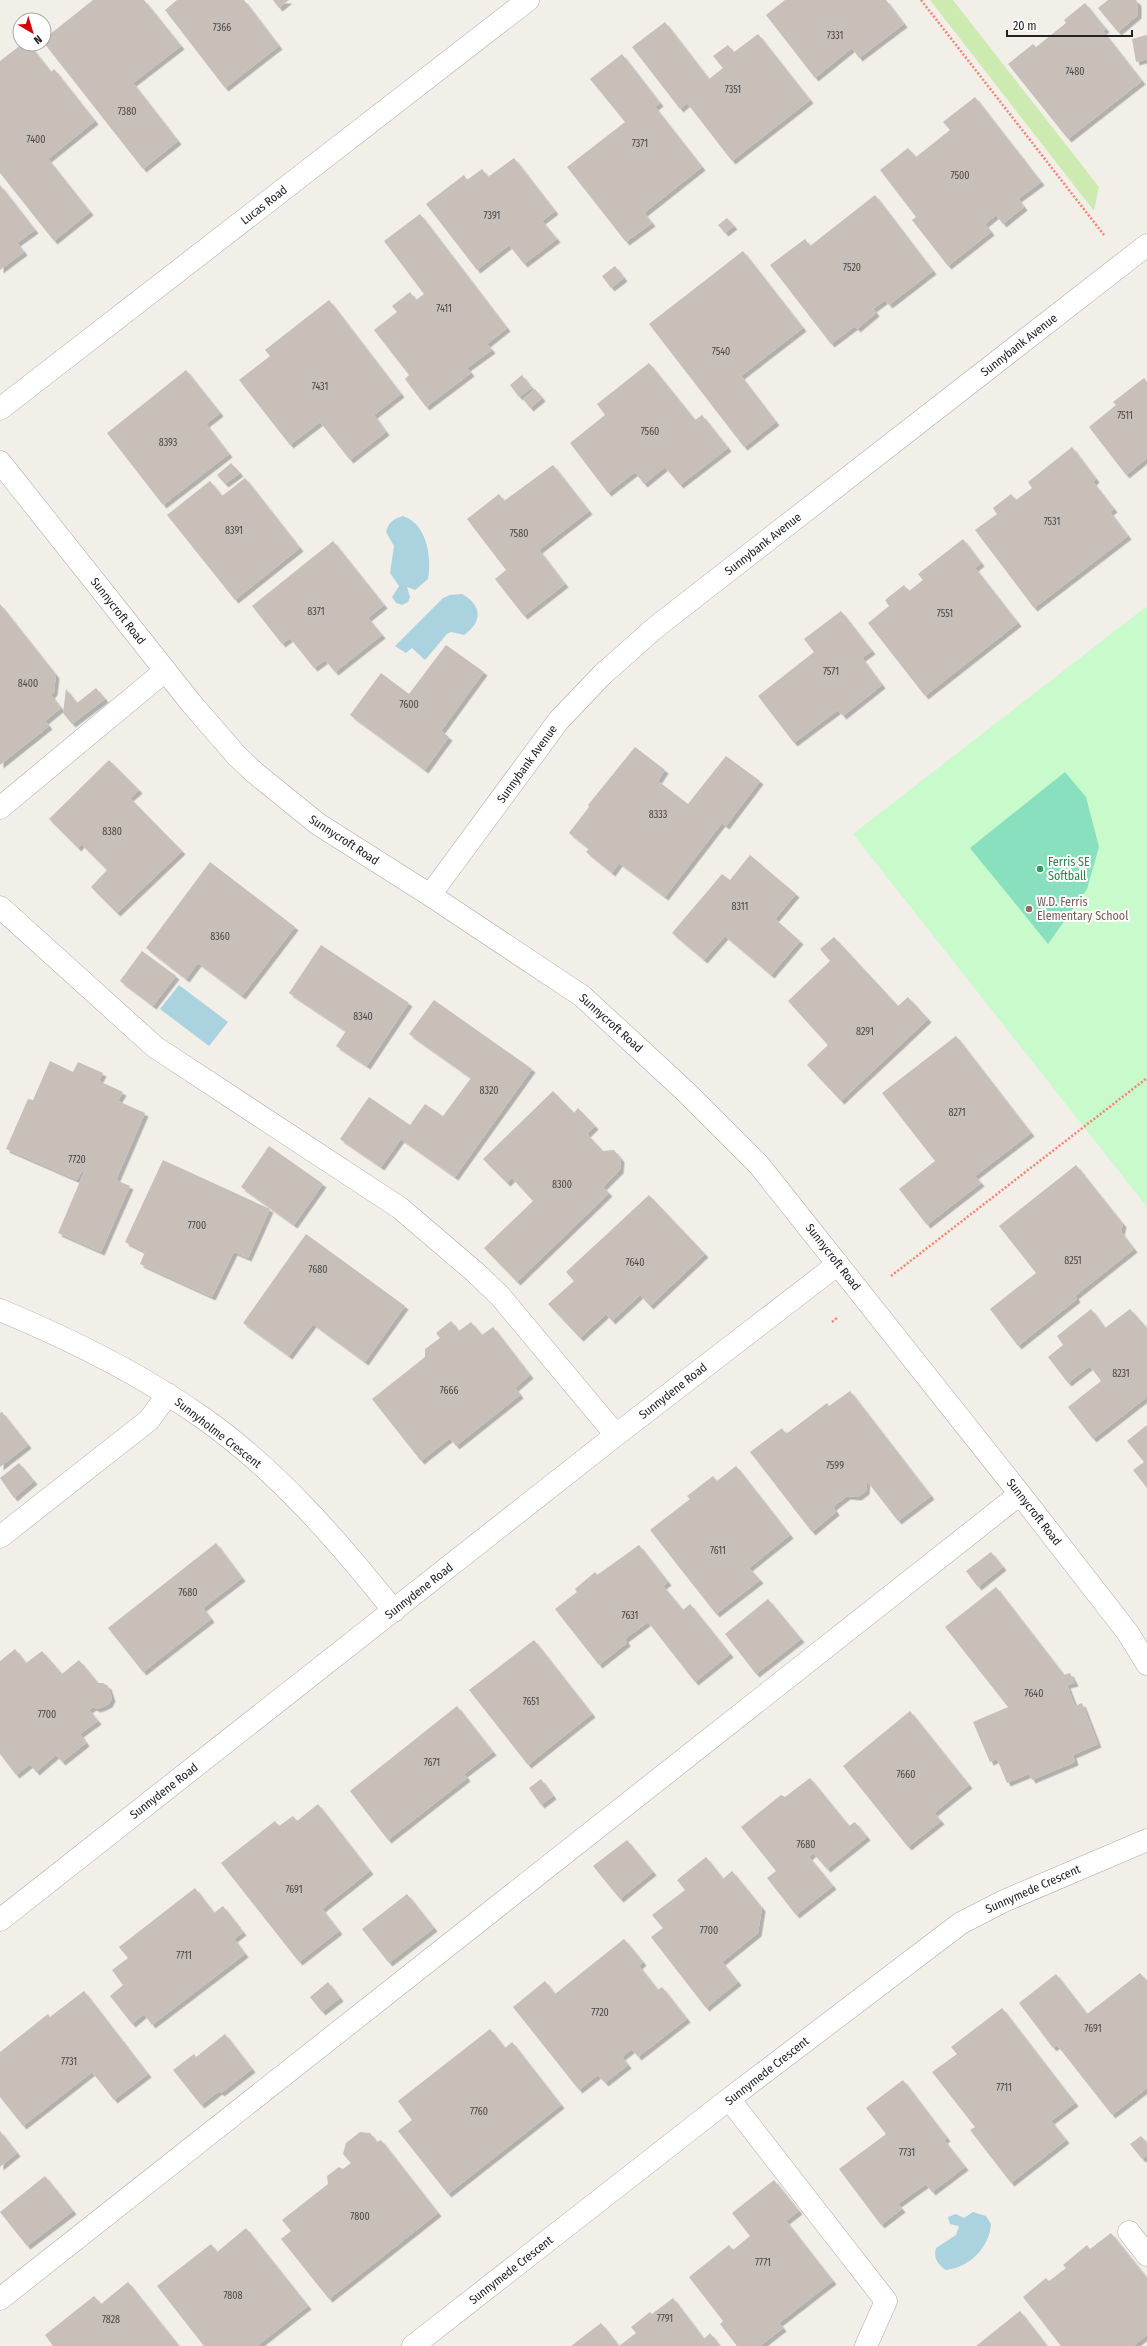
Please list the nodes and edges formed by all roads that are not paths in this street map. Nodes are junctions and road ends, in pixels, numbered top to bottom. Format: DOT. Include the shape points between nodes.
graph roads {
  1 [pos="528,0"];
  2 [pos="1147,245"];
  3 [pos="0,409"];
  4 [pos="0,462"];
  5 [pos="165,671"];
  6 [pos="0,808"];
  7 [pos="430,894"];
  8 [pos="0,907"];
  9 [pos="838,1264"];
  10 [pos="0,1310"];
  11 [pos="168,1394"];
  12 [pos="616,1435"];
  13 [pos="1020,1494"];
  14 [pos="0,1537"];
  15 [pos="394,1612"];
  16 [pos="1147,1664"];
  17 [pos="1147,1840"];
  18 [pos="0,1920"];
  19 [pos="729,2099"];
  20 [pos="1129,2232"];
  21 [pos="1147,2255"];
  22 [pos="0,2299"];
  23 [pos="414,2346"];
  24 [pos="866,2346"];
  1 -- 3 [label="street, Lucas Road"];
  2 -- 7 [label="street, Sunnybank Avenue" via="656,627 603,674 559,720"];
  4 -- 5 [label="street, Sunnycroft Road"];
  5 -- 6 [label="street"];
  5 -- 7 [label="street, Sunnycroft Road" via="223,740 272,788 318,824"];
  7 -- 9 [label="street, Sunnycroft Road" via="582,996 685,1091 759,1165"];
  8 -- 12 [label="street" via="155,1048 400,1208 469,1267 500,1296"];
  9 -- 12 [label="street, Sunnydene Road"];
  9 -- 13 [label="street, Sunnycroft Road"];
  10 -- 11 [label="street, Sunnyholme Crescent" via="68,1341"];
  11 -- 14 [label="street" via="149,1420"];
  11 -- 15 [label="street, Sunnyholme Crescent" via="234,1442 275,1479 326,1530"];
  12 -- 15 [label="street, Sunnydene Road"];
  13 -- 16 [label="street, Sunnycroft Road" via="1128,1634"];
  13 -- 22 [label="street"];
  15 -- 18 [label="street, Sunnydene Road"];
  17 -- 19 [label="street, Sunnymede Crescent" via="1004,1901 961,1923"];
  19 -- 23 [label="street, Sunnymede Crescent"];
  19 -- 24 [label="street" via="886,2301"];
  20 -- 21 [label="street"];
}
